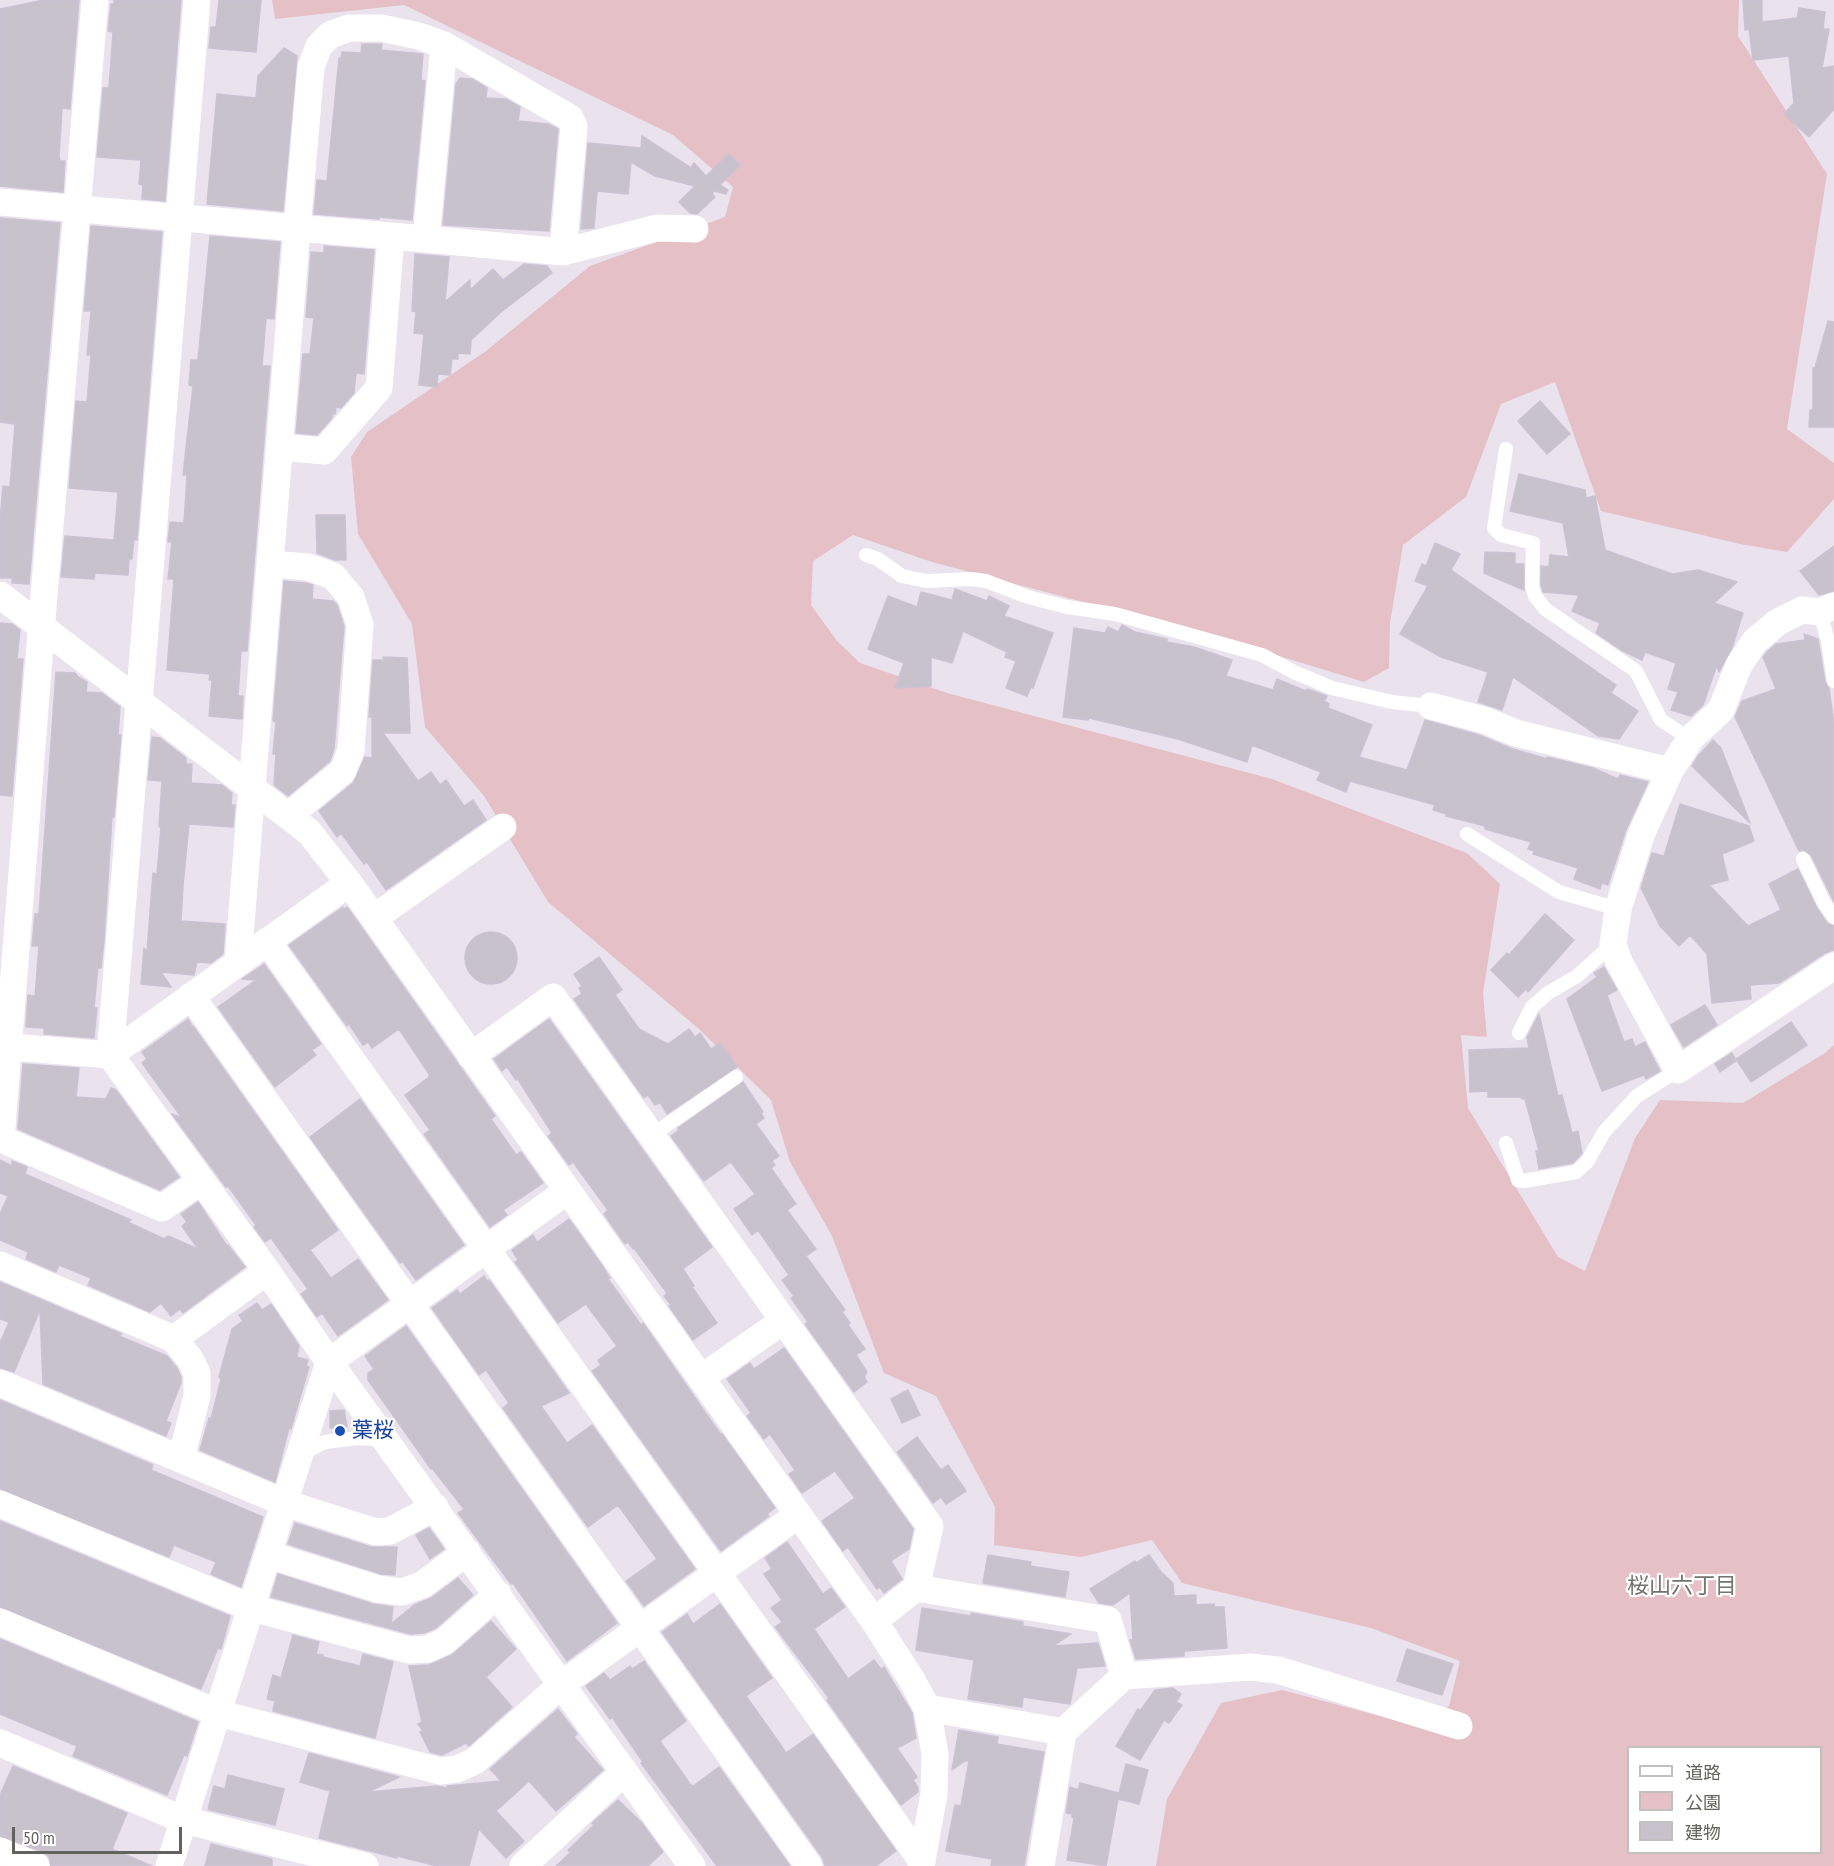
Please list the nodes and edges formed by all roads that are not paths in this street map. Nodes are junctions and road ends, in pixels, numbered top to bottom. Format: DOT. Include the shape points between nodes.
graph roads {
  1 [pos="95,0"];
  2 [pos="197,0"];
  3 [pos="444,45"];
  4 [pos="0,202"];
  5 [pos="78,209"];
  6 [pos="179,218"];
  7 [pos="297,228"];
  8 [pos="695,229"];
  9 [pos="391,236"];
  10 [pos="426,239"];
  11 [pos="563,252"];
  12 [pos="280,447"];
  13 [pos="1506,448"];
  14 [pos="866,555"];
  15 [pos="270,564"];
  16 [pos="0,595"];
  17 [pos="1827,609"];
  18 [pos="42,626"];
  19 [pos="1834,681"];
  20 [pos="140,702"];
  21 [pos="1431,706"];
  22 [pos="1690,739"];
  23 [pos="1670,771"];
  24 [pos="251,786"];
  25 [pos="288,816"];
  26 [pos="503,827"];
  27 [pos="1467,834"];
  28 [pos="1803,859"];
  29 [pos="350,883"];
  30 [pos="1618,909"];
  31 [pos="1834,917"];
  32 [pos="374,918"];
  33 [pos="267,941"];
  34 [pos="1613,944"];
  35 [pos="238,961"];
  36 [pos="1834,966"];
  37 [pos="190,996"];
  38 [pos="1519,1033"];
  39 [pos="4,1047"];
  40 [pos="110,1055"];
  41 [pos="471,1056"];
  42 [pos="1678,1070"];
  43 [pos="736,1077"];
  44 [pos="651,1136"];
  45 [pos="1506,1143"];
  46 [pos="201,1181"];
  47 [pos="567,1191"];
  48 [pos="486,1249"];
  49 [pos="0,1265"];
  50 [pos="267,1271"];
  51 [pos="410,1304"];
  52 [pos="783,1321"];
  53 [pos="174,1339"];
  54 [pos="329,1362"];
  55 [pos="701,1378"];
  56 [pos="0,1383"];
  57 [pos="386,1440"];
  58 [pos="301,1454"];
  59 [pos="181,1460"];
  60 [pos="285,1503"];
  61 [pos="0,1504"];
  62 [pos="435,1507"];
  63 [pos="798,1515"];
  64 [pos="467,1552"];
  65 [pos="268,1555"];
  66 [pos="717,1573"];
  67 [pos="916,1588"];
  68 [pos="498,1594"];
  69 [pos="252,1608"];
  70 [pos="874,1621"];
  71 [pos="0,1622"];
  72 [pos="640,1628"];
  73 [pos="1124,1676"];
  74 [pos="562,1684"];
  75 [pos="927,1708"];
  76 [pos="218,1713"];
  77 [pos="1459,1726"];
  78 [pos="1063,1732"];
  79 [pos="0,1743"];
  80 [pos="624,1772"];
  81 [pos="184,1820"];
  82 [pos="0,1851"];
  83 [pos="682,1862"];
  84 [pos="921,1863"];
  85 [pos="36,1866"];
  86 [pos="169,1866"];
  87 [pos="365,1866"];
  88 [pos="523,1866"];
  89 [pos="809,1866"];
  90 [pos="1041,1866"];
  1 -- 5 [label="street"];
  2 -- 6 [label="street"];
  3 -- 7 [label="street" via="381,28 349,28 330,35 319,46 311,67"];
  3 -- 10 [label="street"];
  3 -- 11 [label="street" via="570,118 574,126"];
  4 -- 5 [label="street"];
  5 -- 6 [label="street"];
  5 -- 18 [label="street"];
  6 -- 7 [label="street"];
  6 -- 20 [label="street"];
  7 -- 9 [label="street"];
  7 -- 12 [label="street"];
  8 -- 11 [label="street" via="657,228"];
  9 -- 10 [label="street"];
  9 -- 12 [label="street" via="379,388 324,450"];
  10 -- 11 [label="street"];
  12 -- 15 [label="street"];
  13 -- 22 [label="lane" via="1494,528 1501,535 1533,543 1535,596 1545,609 1636,671 1660,720"];
  14 -- 21 [label="lane" via="902,576 926,581 986,581 1028,597 1115,614 1262,655 1332,688 1392,702"];
  15 -- 24 [label="street"];
  15 -- 25 [label="street" via="309,567 333,576 351,597 360,625 351,750 343,771"];
  16 -- 18 [label="street"];
  17 -- 19 [label="lane"];
  17 -- 22 [label="street" via="1802,610 1778,622 1755,641 1739,664 1721,710"];
  18 -- 20 [label="street"];
  18 -- 39 [label="street"];
  20 -- 24 [label="street"];
  20 -- 40 [label="street"];
  21 -- 23 [label="street" via="1516,733"];
  22 -- 23 [label="street"];
  23 -- 30 [label="street" via="1641,835"];
  24 -- 25 [label="street"];
  24 -- 35 [label="street"];
  25 -- 29 [label="street" via="309,832"];
  26 -- 32 [label="street"];
  27 -- 30 [label="lane" via="1559,892"];
  28 -- 31 [label="lane"];
  29 -- 32 [label="street"];
  29 -- 33 [label="street"];
  30 -- 34 [label="street"];
  32 -- 41 [label="street"];
  33 -- 35 [label="street"];
  33 -- 48 [label="street"];
  34 -- 38 [label="lane" via="1577,976 1532,1007"];
  34 -- 42 [label="street"];
  35 -- 37 [label="street"];
  36 -- 42 [label="street"];
  37 -- 40 [label="street"];
  37 -- 51 [label="street"];
  39 -- 40 [label="street"];
  39 -- 46 [label="street" via="1,1139 162,1208"];
  40 -- 46 [label="street"];
  41 -- 44 [label="street" via="553,997"];
  41 -- 47 [label="street"];
  42 -- 45 [label="lane" via="1637,1096 1604,1132 1587,1162 1576,1172 1518,1180"];
  43 -- 44 [label="lane"];
  44 -- 52 [label="street"];
  46 -- 50 [label="street"];
  47 -- 48 [label="street"];
  47 -- 55 [label="street"];
  48 -- 51 [label="street"];
  48 -- 66 [label="street"];
  49 -- 53 [label="street"];
  50 -- 53 [label="street"];
  50 -- 54 [label="street"];
  51 -- 54 [label="street"];
  51 -- 72 [label="street"];
  52 -- 55 [label="street"];
  52 -- 67 [label="street" via="930,1526"];
  53 -- 59 [label="street" via="197,1373 197,1396"];
  54 -- 57 [label="street"];
  54 -- 58 [label="street"];
  55 -- 63 [label="street"];
  56 -- 59 [label="street"];
  57 -- 58 [label="lane" via="325,1442"];
  57 -- 62 [label="street"];
  58 -- 60 [label="street"];
  59 -- 60 [label="street"];
  60 -- 62 [label="street" via="376,1532 390,1531"];
  60 -- 65 [label="street"];
  61 -- 69 [label="street"];
  62 -- 64 [label="street"];
  63 -- 66 [label="street"];
  63 -- 70 [label="street"];
  64 -- 65 [label="street" via="422,1585 402,1592 378,1589"];
  64 -- 68 [label="street"];
  65 -- 69 [label="street"];
  66 -- 72 [label="street"];
  66 -- 84 [label="street"];
  67 -- 70 [label="street"];
  67 -- 73 [label="street" via="1108,1620"];
  68 -- 69 [label="street" via="445,1641 428,1649 409,1650"];
  68 -- 74 [label="street"];
  69 -- 76 [label="street"];
  70 -- 75 [label="street"];
  71 -- 76 [label="street"];
  72 -- 74 [label="street"];
  72 -- 89 [label="street"];
  73 -- 77 [label="street" via="1250,1667 1278,1670"];
  73 -- 78 [label="street"];
  74 -- 76 [label="street" via="475,1761 440,1771"];
  74 -- 80 [label="street"];
  75 -- 78 [label="street"];
  75 -- 84 [label="street" via="935,1754 934,1794"];
  76 -- 81 [label="street"];
  78 -- 90 [label="street"];
  79 -- 81 [label="street"];
  80 -- 83 [label="street"];
  80 -- 88 [label="street"];
  81 -- 86 [label="street"];
  81 -- 87 [label="street"];
  82 -- 85 [label="street"];
}
